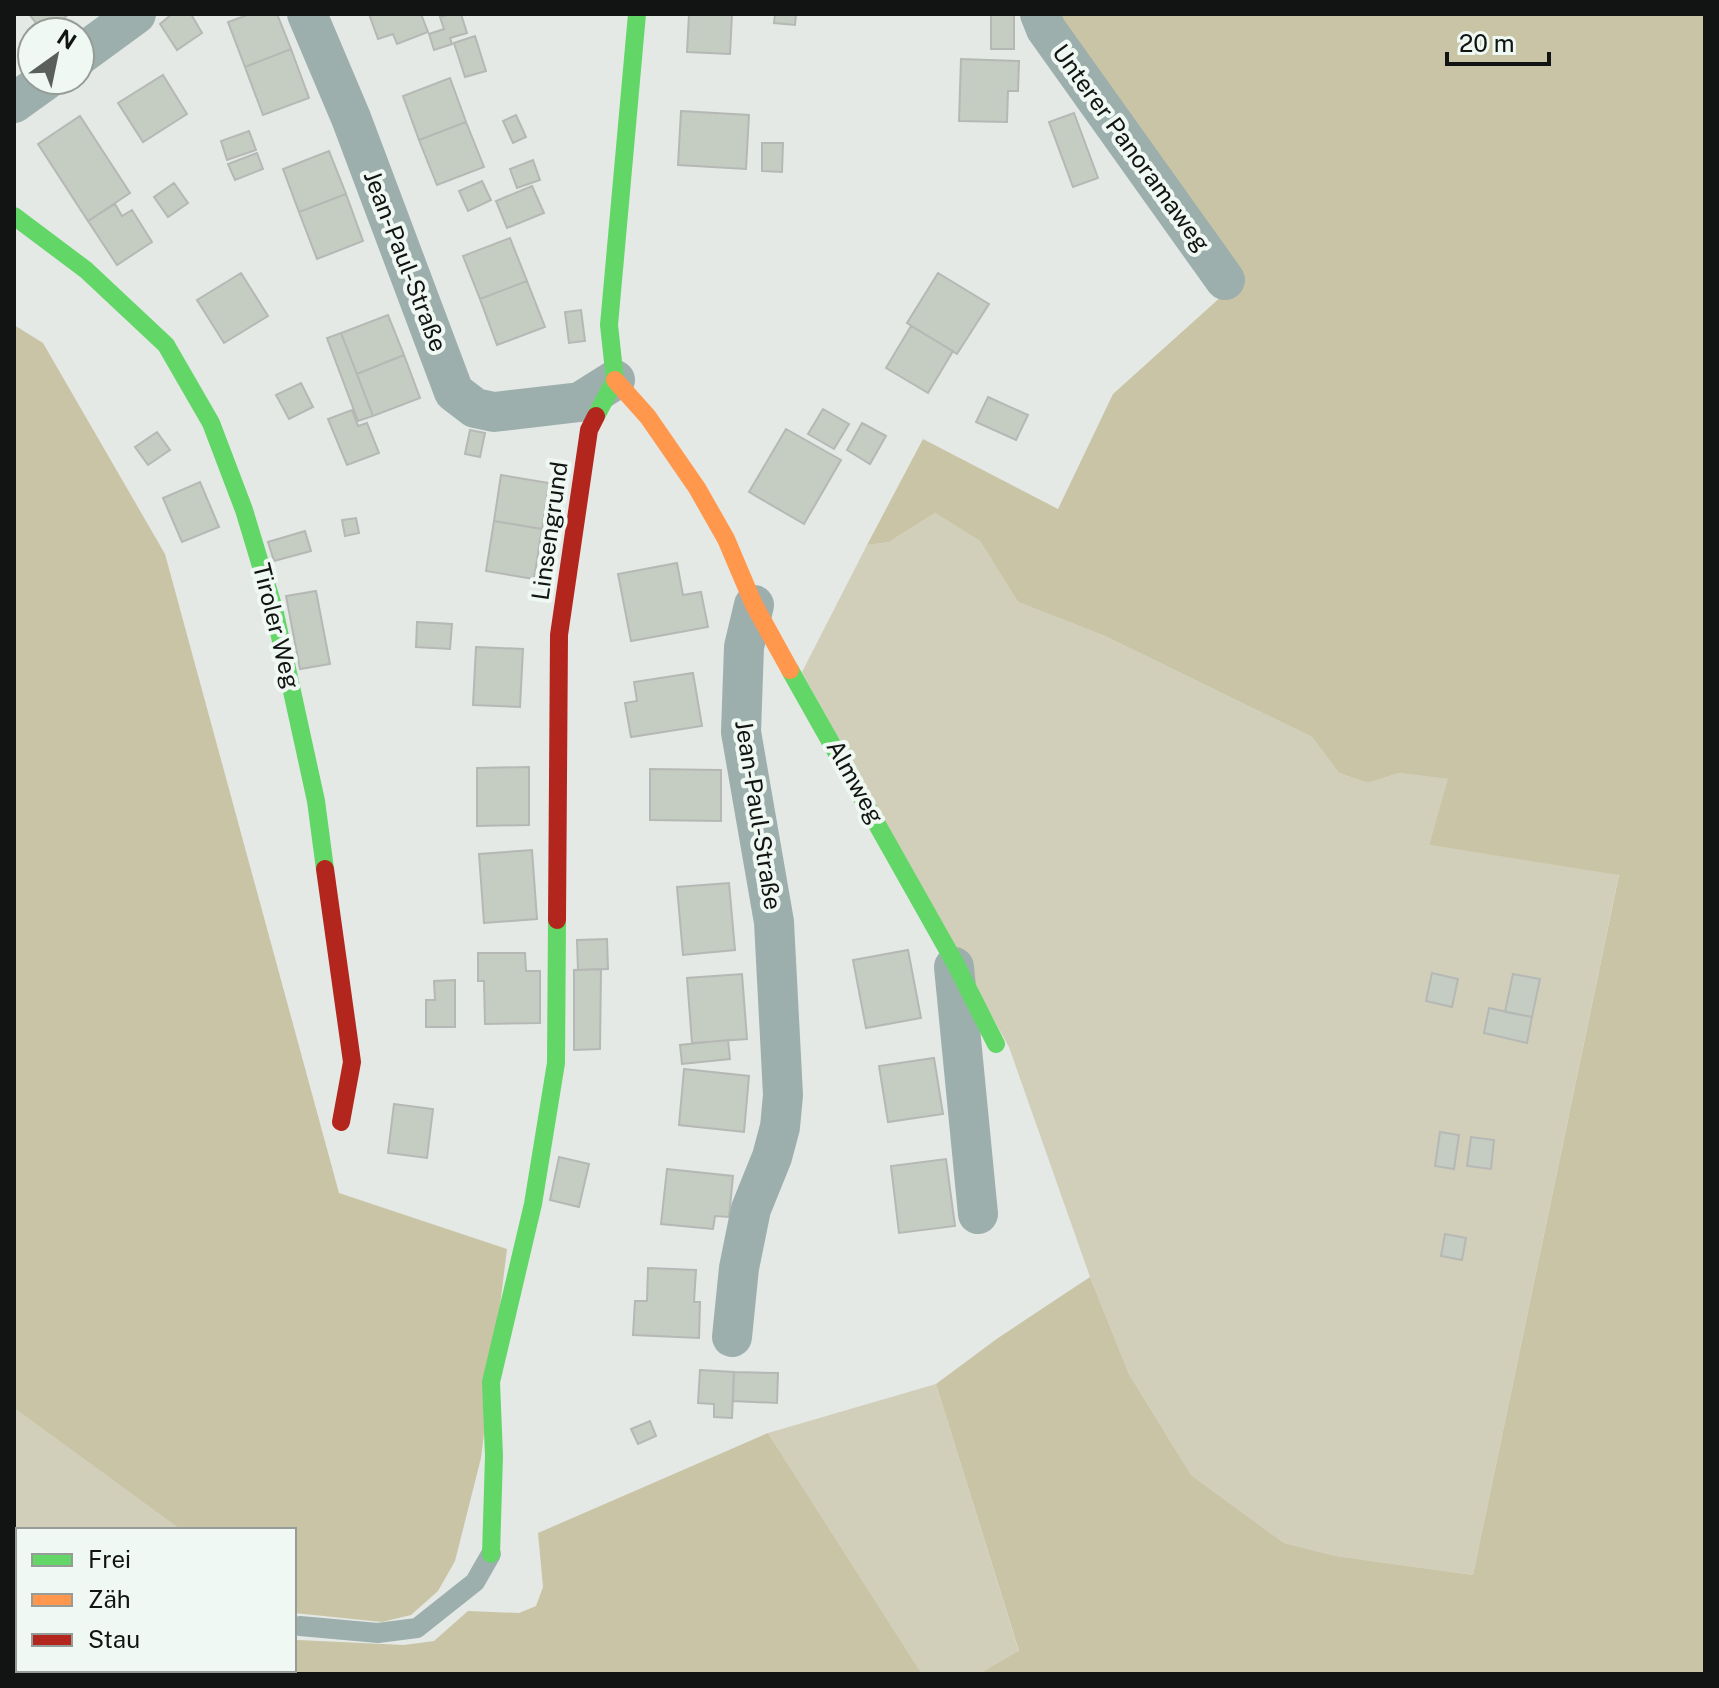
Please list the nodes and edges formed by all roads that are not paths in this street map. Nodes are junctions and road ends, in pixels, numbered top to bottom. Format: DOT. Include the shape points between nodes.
graph roads {
  1 [pos="136,14"];
  2 [pos="307,14"];
  3 [pos="637,14"];
  4 [pos="1040,14"];
  5 [pos="96,43"];
  6 [pos="14,216"];
  7 [pos="1225,280"];
  8 [pos="615,380"];
  9 [pos="754,605"];
  10 [pos="954,961"];
  11 [pos="996,1044"];
  12 [pos="341,1122"];
  13 [pos="978,1214"];
  14 [pos="732,1337"];
  15 [pos="491,1554"];
  16 [pos="300,1626"];
  1 -- 5 [label="street"];
  2 -- 8 [label="street, Jean-Paul-Straße" via="454,392 475,408 494,412 580,402"];
  3 -- 8 [label="street" via="609,325"];
  4 -- 7 [label="street, Unterer Panoramaweg"];
  6 -- 12 [label="street, Tiroler Weg" via="86,270 166,345 211,423 244,510 274,609 316,801 352,1062"];
  8 -- 9 [label="street" via="697,488"];
  8 -- 15 [label="street, Linsengrund" via="589,430 559,635 556,1063 533,1204 491,1382"];
  9 -- 10 [label="street, Almweg"];
  9 -- 14 [label="street, Jean-Paul-Straße" via="744,647 741,732 774,922 783,1095 772,1157 751,1209"];
  10 -- 11 [label="street, Almweg"];
  10 -- 13 [label="street, Almweg"];
  15 -- 16 [label="lane" via="475,1582 417,1628 378,1633"];
}
